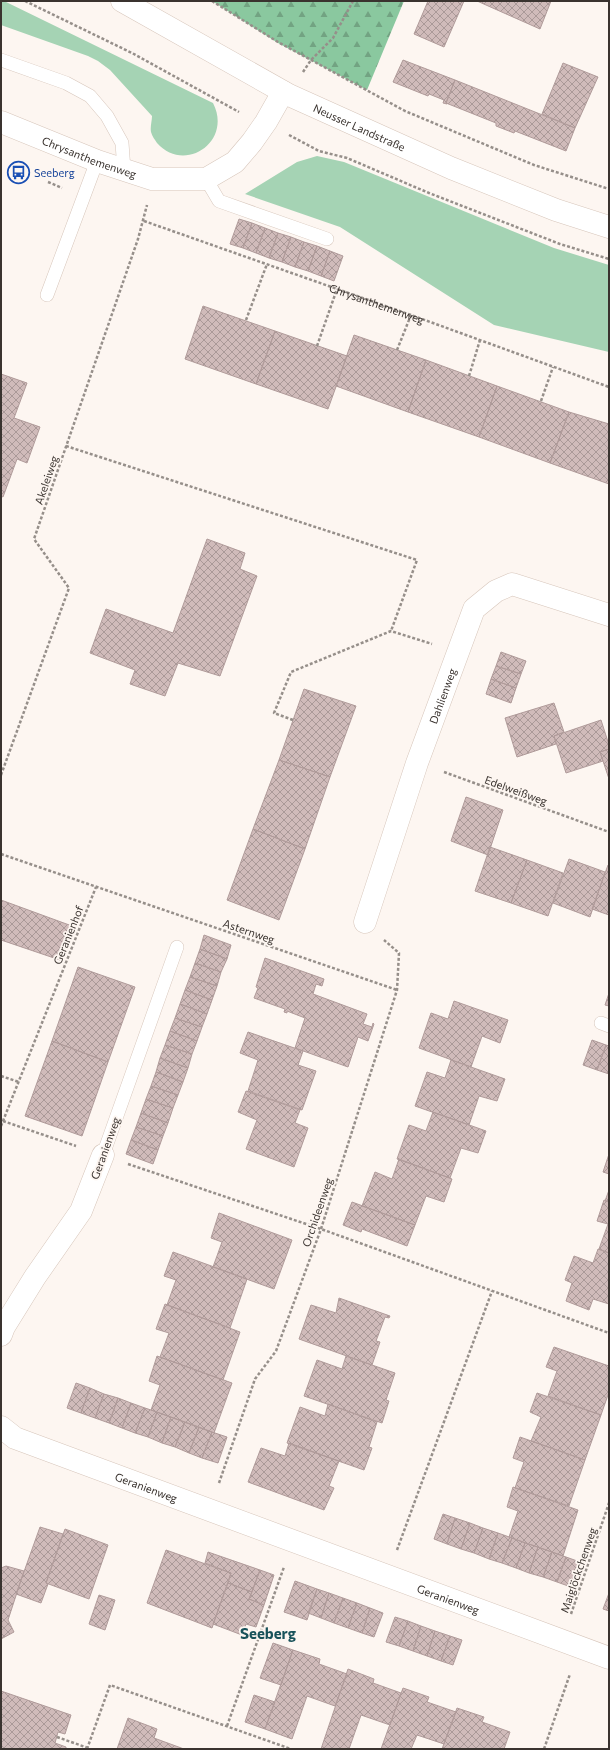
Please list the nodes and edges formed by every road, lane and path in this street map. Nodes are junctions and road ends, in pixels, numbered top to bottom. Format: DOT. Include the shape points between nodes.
graph roads {
  1 [pos="122,1"];
  2 [pos="212,1"];
  3 [pos="354,1"];
  4 [pos="1,60"];
  5 [pos="311,60"];
  6 [pos="286,93"];
  7 [pos="1,122"];
  8 [pos="97,161"];
  9 [pos="124,170"];
  10 [pos="152,179"];
  11 [pos="206,179"];
  12 [pos="609,189"];
  13 [pos="144,221"];
  14 [pos="609,227"];
  15 [pos="327,239"];
  16 [pos="267,264"];
  17 [pos="337,289"];
  18 [pos="47,295"];
  19 [pos="411,315"];
  20 [pos="246,320"];
  21 [pos="480,340"];
  22 [pos="317,346"];
  23 [pos="397,350"];
  24 [pos="553,367"];
  25 [pos="468,376"];
  26 [pos="609,387"];
  27 [pos="541,401"];
  28 [pos="66,446"];
  29 [pos="609,615"];
  30 [pos="391,631"];
  31 [pos="457,652"];
  32 [pos="293,720"];
  33 [pos="417,763"];
  34 [pos="1,775"];
  35 [pos="609,832"];
  36 [pos="1,854"];
  37 [pos="96,887"];
  38 [pos="365,922"];
  39 [pos="178,947"];
  40 [pos="397,990"];
  41 [pos="1,1076"];
  42 [pos="19,1082"];
  43 [pos="3,1121"];
  44 [pos="1,1126"];
  45 [pos="103,1155"];
  46 [pos="321,1229"];
  47 [pos="492,1291"];
  48 [pos="609,1333"];
  49 [pos="1,1335"];
  50 [pos="1,1427"];
  51 [pos="609,1503"];
  52 [pos="209,1511"];
  53 [pos="293,1542"];
  54 [pos="388,1577"];
  55 [pos="571,1644"];
  56 [pos="609,1658"];
  57 [pos="227,1726"];
  58 [pos="57,1737"];
  59 [pos="88,1748"];
  60 [pos="291,1749"];
  61 [pos="544,1749"];
  1 -- 6 [label="street, Neusser Landstraße"];
  2 -- 5 [label="path"];
  3 -- 5 [label="path" via="333,38"];
  4 -- 9 [label="lane" via="66,83 90,96 107,116 122,143"];
  5 -- 6 [label="path"];
  5 -- 12 [label="path" via="405,111 534,165"];
  6 -- 11 [label="street" via="235,162"];
  6 -- 14 [label="street, Neusser Landstraße" via="451,168 556,210"];
  7 -- 8 [label="street, Chrysanthemenweg"];
  8 -- 9 [label="street, Chrysanthemenweg"];
  8 -- 18 [label="lane"];
  9 -- 10 [label="street, Chrysanthemenweg"];
  10 -- 11 [label="street, Chrysanthemenweg"];
  10 -- 13 [label="path, Akeleiweg"];
  11 -- 15 [label="lane" via="219,201"];
  13 -- 16 [label="path, Chrysanthemenweg"];
  13 -- 28 [label="path, Akeleiweg"];
  16 -- 17 [label="path, Chrysanthemenweg"];
  16 -- 20 [label="path"];
  17 -- 19 [label="path, Chrysanthemenweg"];
  17 -- 22 [label="path"];
  19 -- 21 [label="path, Chrysanthemenweg"];
  19 -- 23 [label="path"];
  21 -- 24 [label="path, Chrysanthemenweg"];
  21 -- 25 [label="path"];
  24 -- 26 [label="path, Chrysanthemenweg"];
  24 -- 27 [label="path"];
  28 -- 30 [label="path" via="417,560"];
  28 -- 34 [label="path, Akeleiweg" via="34,538 69,588"];
  29 -- 31 [label="street, Dahlienweg" via="512,584 496,591 474,609"];
  30 -- 31 [label="path"];
  30 -- 32 [label="path" via="291,672 274,713"];
  31 -- 33 [label="street, Dahlienweg"];
  33 -- 35 [label="path, Edelweißweg"];
  33 -- 38 [label="street, Dahlienweg"];
  36 -- 37 [label="path"];
  37 -- 40 [label="path, Asternweg"];
  37 -- 42 [label="path, Geranienhof"];
  38 -- 40 [label="path, Orchideenweg" via="399,954"];
  39 -- 45 [label="lane, Geranienweg"];
  40 -- 46 [label="path, Orchideenweg"];
  41 -- 42 [label="path"];
  42 -- 43 [label="path, Geranienhof"];
  43 -- 44 [label="path, Geranienhof"];
  43 -- 45 [label="path"];
  45 -- 46 [label="path"];
  45 -- 49 [label="street, Geranienweg" via="81,1211 35,1277"];
  46 -- 47 [label="path"];
  46 -- 52 [label="path, Orchideenweg" via="276,1351 255,1379"];
  47 -- 48 [label="path"];
  47 -- 54 [label="path"];
  50 -- 52 [label="street, Geranienweg" via="15,1438"];
  51 -- 55 [label="path, Maiglöckchenweg"];
  52 -- 53 [label="street, Geranienweg"];
  53 -- 54 [label="street, Geranienweg"];
  53 -- 57 [label="path"];
  54 -- 55 [label="street, Geranienweg"];
  55 -- 56 [label="street, Geranienweg"];
  55 -- 61 [label="path"];
  57 -- 59 [label="path" via="110,1685"];
  57 -- 60 [label="path"];
  58 -- 59 [label="path"];
}
